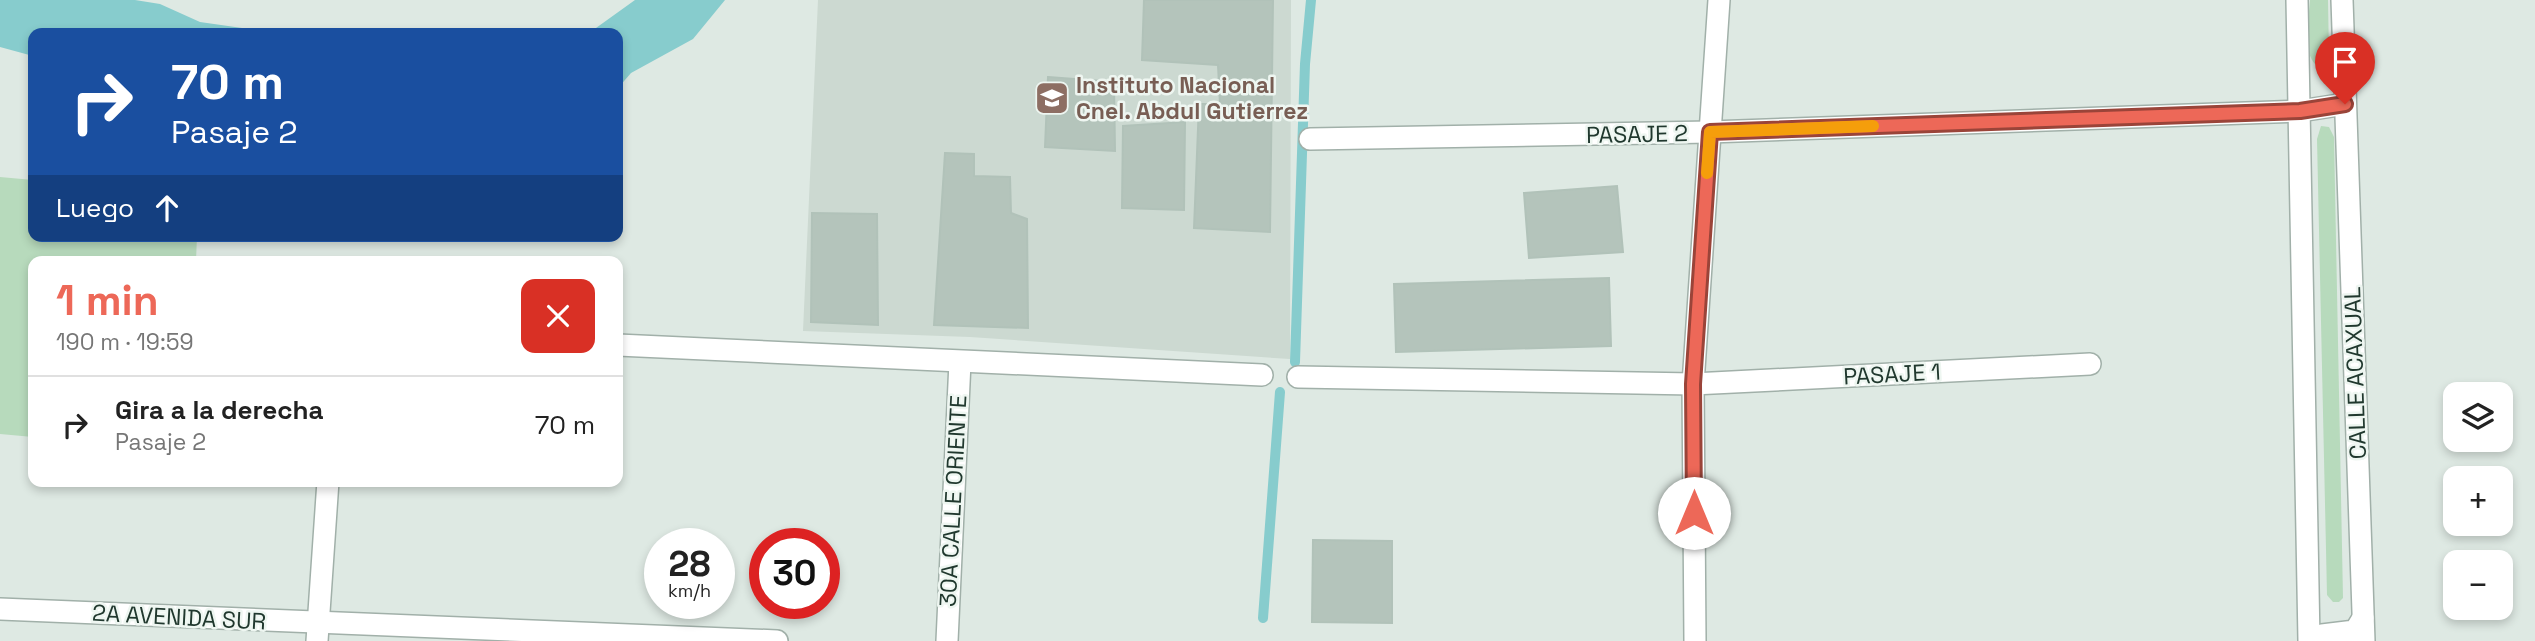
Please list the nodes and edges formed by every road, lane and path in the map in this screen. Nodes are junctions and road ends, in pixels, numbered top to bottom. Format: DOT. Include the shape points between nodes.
graph roads {
  1 [pos="1719,0"];
  2 [pos="2297,0"];
  3 [pos="2342,0"];
  4 [pos="2345,104"];
  5 [pos="2300,111"];
  6 [pos="1710,132"];
  7 [pos="1310,139"];
  8 [pos="623,345"];
  9 [pos="960,362"];
  10 [pos="2090,364"];
  11 [pos="1262,375"];
  12 [pos="1298,377"];
  13 [pos="1693,384"];
  14 [pos="328,487"];
  15 [pos="0,609"];
  16 [pos="2363,618"];
  17 [pos="317,632"];
  18 [pos="777,641"];
  19 [pos="947,641"];
  20 [pos="1695,641"];
  21 [pos="2309,641"];
  22 [pos="2315,641"];
  23 [pos="2364,641"];
  1 -- 6 [label="street"];
  2 -- 5 [label="street"];
  3 -- 4 [label="street, CALLE ACAXUAL"];
  4 -- 5 [label="street"];
  4 -- 16 [label="street, CALLE ACAXUAL"];
  5 -- 6 [label="street, PASAJE 2"];
  5 -- 21 [label="street"];
  6 -- 7 [label="street, PASAJE 2"];
  6 -- 13 [label="street"];
  8 -- 9 [label="street"];
  9 -- 11 [label="street"];
  9 -- 19 [label="street, 30A CALLE ORIENTE"];
  10 -- 13 [label="street, PASAJE 1"];
  12 -- 13 [label="street, PASAJE 1"];
  13 -- 20 [label="street"];
  14 -- 17 [label="street"];
  15 -- 17 [label="street, 2A AVENIDA SUR"];
  16 -- 22 [label="street" via="2355,631 2322,635"];
  16 -- 23 [label="street, CALLE ACAXUAL"];
  17 -- 18 [label="street, 2A AVENIDA SUR"];
}
